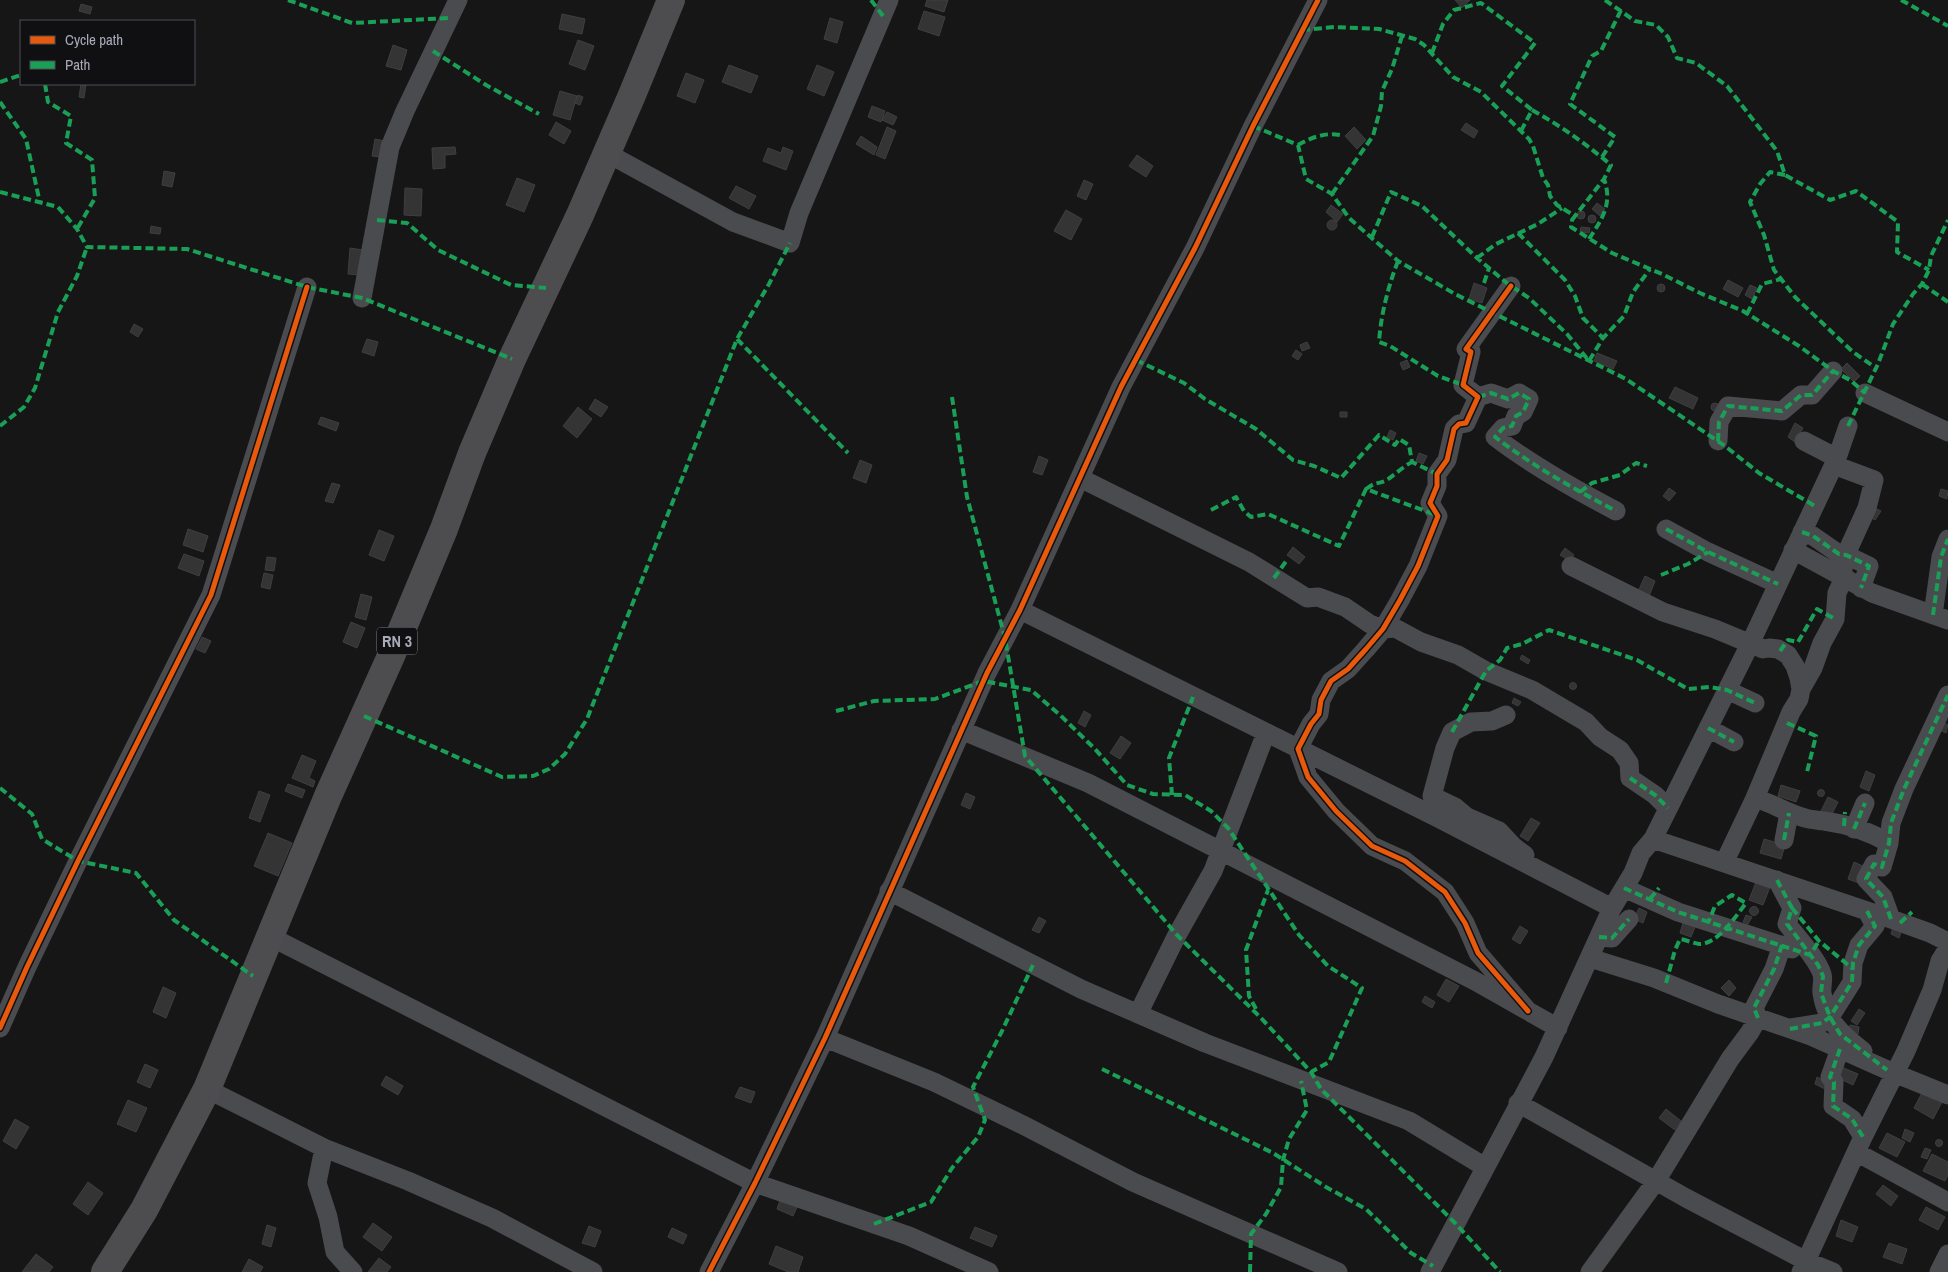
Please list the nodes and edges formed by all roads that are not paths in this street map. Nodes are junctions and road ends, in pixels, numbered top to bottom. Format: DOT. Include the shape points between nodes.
graph roads {
  1 [pos="458,0"];
  2 [pos="671,0"];
  3 [pos="889,0"];
  4 [pos="1318,0"];
  5 [pos="607,153"];
  6 [pos="1511,286"];
  7 [pos="307,288"];
  8 [pos="362,298"];
  9 [pos="1833,371"];
  10 [pos="1865,393"];
  11 [pos="1478,396"];
  12 [pos="1848,426"];
  13 [pos="1948,432"];
  14 [pos="1718,441"];
  15 [pos="1804,442"];
  16 [pos="1836,462"];
  17 [pos="1080,478"];
  18 [pos="1616,511"];
  19 [pos="1666,529"];
  20 [pos="1802,532"];
  21 [pos="1948,540"];
  22 [pos="1793,550"];
  23 [pos="1846,555"];
  24 [pos="1571,566"];
  25 [pos="1844,578"];
  26 [pos="1778,584"];
  27 [pos="1861,588"];
  28 [pos="1020,610"];
  29 [pos="1941,617"];
  30 [pos="1383,629"];
  31 [pos="1750,644"];
  32 [pos="1801,689"];
  33 [pos="1727,690"];
  34 [pos="1948,695"];
  35 [pos="1755,703"];
  36 [pos="1506,715"];
  37 [pos="1708,728"];
  38 [pos="961,730"];
  39 [pos="1266,733"];
  40 [pos="1734,742"];
  41 [pos="1298,749"];
  42 [pos="1755,798"];
  43 [pos="1865,803"];
  44 [pos="1668,808"];
  45 [pos="1788,813"];
  46 [pos="1848,822"];
  47 [pos="1653,839"];
  48 [pos="1784,840"];
  49 [pos="1890,844"];
  50 [pos="1220,849"];
  51 [pos="1724,863"];
  52 [pos="1777,880"];
  53 [pos="1624,888"];
  54 [pos="889,891"];
  55 [pos="1592,898"];
  56 [pos="1612,908"];
  57 [pos="1867,911"];
  58 [pos="1901,918"];
  59 [pos="1630,919"];
  60 [pos="269,936"];
  61 [pos="1599,937"];
  62 [pos="1948,942"];
  63 [pos="1782,946"];
  64 [pos="1948,948"];
  65 [pos="1810,955"];
  66 [pos="1590,958"];
  67 [pos="1528,1011"];
  68 [pos="1138,1014"];
  69 [pos="1830,1017"];
  70 [pos="1758,1018"];
  71 [pos="0,1028"];
  72 [pos="1558,1028"];
  73 [pos="1790,1029"];
  74 [pos="825,1038"];
  75 [pos="1840,1049"];
  76 [pos="1891,1072"];
  77 [pos="207,1089"];
  78 [pos="1948,1095"];
  79 [pos="1518,1103"];
  80 [pos="1860,1144"];
  81 [pos="324,1148"];
  82 [pos="1485,1167"];
  83 [pos="1656,1181"];
  84 [pos="755,1183"];
  85 [pos="1948,1202"];
  86 [pos="1948,1254"];
  87 [pos="1804,1266"];
  88 [pos="105,1272"];
  89 [pos="353,1272"];
  90 [pos="593,1272"];
  91 [pos="709,1272"];
  92 [pos="989,1272"];
  93 [pos="1338,1272"];
  94 [pos="1430,1272"];
  95 [pos="1590,1272"];
  96 [pos="1833,1272"];
  97 [pos="1939,1272"];
  1 -- 8 [label="street" via="390,147"];
  2 -- 5 [label="highway, RN 3"];
  3 -- 5 [label="street" via="799,213 790,243 733,222"];
  4 -- 17 [label="street" via="1195,248 1121,388"];
  5 -- 60 [label="highway, RN 3" via="509,367 444,529"];
  6 -- 11 [label="street" via="1466,348 1471,352 1463,385"];
  7 -- 71 [label="street" via="211,594 70,878"];
  9 -- 14 [label="street" via="1812,395 1802,395 1782,412 1728,406 1719,422"];
  10 -- 13 [label="street"];
  11 -- 18 [label="street" via="1491,393 1508,399 1519,393 1529,399 1512,426 1503,428 1495,437 1525,460"];
  11 -- 30 [label="street" via="1466,423 1459,424 1454,430 1447,460 1438,474 1430,503 1438,516 1418,566"];
  12 -- 16 [label="street"];
  15 -- 16 [label="street"];
  16 -- 20 [label="street"];
  16 -- 23 [label="street" via="1874,480 1867,508"];
  17 -- 28 [label="street"];
  17 -- 30 [label="street" via="1249,562 1307,598 1318,597 1345,607"];
  19 -- 26 [label="street"];
  20 -- 22 [label="street"];
  20 -- 23 [label="street"];
  21 -- 29 [label="street" via="1941,557"];
  22 -- 25 [label="street"];
  22 -- 26 [label="street"];
  23 -- 25 [label="street" via="1842,563"];
  23 -- 27 [label="street" via="1869,566"];
  24 -- 31 [label="street" via="1662,612"];
  25 -- 27 [label="street"];
  25 -- 32 [label="street" via="1837,593 1835,619"];
  26 -- 31 [label="street"];
  27 -- 29 [label="street"];
  28 -- 38 [label="street"];
  28 -- 39 [label="street"];
  30 -- 41 [label="street" via="1332,681 1321,700 1319,714"];
  30 -- 44 [label="street" via="1395,628 1421,642 1458,655 1532,690 1586,722 1600,737 1620,750 1629,763 1630,778"];
  31 -- 32 [label="street" via="1763,650 1778,649 1788,655 1795,666"];
  31 -- 33 [label="street"];
  32 -- 42 [label="street" via="1800,699 1791,712"];
  33 -- 35 [label="street"];
  33 -- 37 [label="street"];
  34 -- 49 [label="street" via="1891,823"];
  36 -- 55 [label="street" via="1492,721 1472,722 1452,732 1432,796 1455,807 1467,818 1499,831 1532,859 1583,885"];
  37 -- 40 [label="street"];
  37 -- 44 [label="street"];
  38 -- 50 [label="street" via="1088,783"];
  38 -- 54 [label="street"];
  39 -- 41 [label="street"];
  39 -- 50 [label="street"];
  41 -- 55 [label="street"];
  41 -- 67 [label="street" via="1308,777 1336,811 1372,846 1405,861 1445,892 1466,923 1478,953"];
  42 -- 45 [label="street"];
  42 -- 51 [label="street"];
  43 -- 46 [label="street"];
  44 -- 47 [label="street"];
  45 -- 46 [label="street" via="1808,819"];
  45 -- 48 [label="street"];
  46 -- 49 [label="street"];
  47 -- 51 [label="street"];
  47 -- 53 [label="street" via="1641,853"];
  49 -- 58 [label="street" via="1882,867 1874,864 1866,879"];
  50 -- 67 [label="street"];
  50 -- 68 [label="street" via="1213,871"];
  51 -- 52 [label="street"];
  52 -- 57 [label="street"];
  52 -- 65 [label="street" via="1792,908 1787,924"];
  53 -- 56 [label="street"];
  53 -- 63 [label="street" via="1654,894 1678,912"];
  54 -- 68 [label="street" via="1081,989"];
  54 -- 74 [label="street"];
  55 -- 56 [label="street"];
  56 -- 61 [label="street"];
  57 -- 58 [label="street"];
  57 -- 69 [label="street" via="1875,926 1859,945 1853,963 1852,982"];
  58 -- 62 [label="street"];
  59 -- 61 [label="street" via="1612,938"];
  60 -- 77 [label="highway, RN 3"];
  60 -- 84 [label="street"];
  61 -- 66 [label="street"];
  63 -- 65 [label="street"];
  63 -- 70 [label="street" via="1754,1008"];
  64 -- 76 [label="street" via="1914,1034"];
  65 -- 69 [label="street" via="1823,976 1822,993"];
  66 -- 70 [label="street" via="1654,978"];
  66 -- 72 [label="street"];
  67 -- 72 [label="street"];
  68 -- 82 [label="street" via="1231,1054 1409,1121"];
  69 -- 73 [label="street" via="1822,1023"];
  69 -- 76 [label="street" via="1840,1034"];
  70 -- 73 [label="street"];
  70 -- 83 [label="street"];
  72 -- 79 [label="street"];
  73 -- 75 [label="street"];
  74 -- 84 [label="street"];
  74 -- 93 [label="street" via="934,1082 1133,1182"];
  75 -- 76 [label="street"];
  75 -- 80 [label="street" via="1830,1077 1834,1082 1833,1106 1852,1119"];
  76 -- 78 [label="street"];
  76 -- 80 [label="street"];
  77 -- 81 [label="street"];
  77 -- 88 [label="highway, RN 3" via="144,1210"];
  79 -- 82 [label="street"];
  79 -- 83 [label="street"];
  80 -- 85 [label="street"];
  80 -- 87 [label="street"];
  81 -- 89 [label="street" via="317,1183 335,1252"];
  81 -- 90 [label="street" via="492,1218"];
  82 -- 94 [label="street"];
  83 -- 87 [label="street"];
  83 -- 95 [label="street"];
  84 -- 91 [label="street"];
  84 -- 92 [label="street" via="909,1236"];
  86 -- 97 [label="street"];
  87 -- 96 [label="street"];
}
